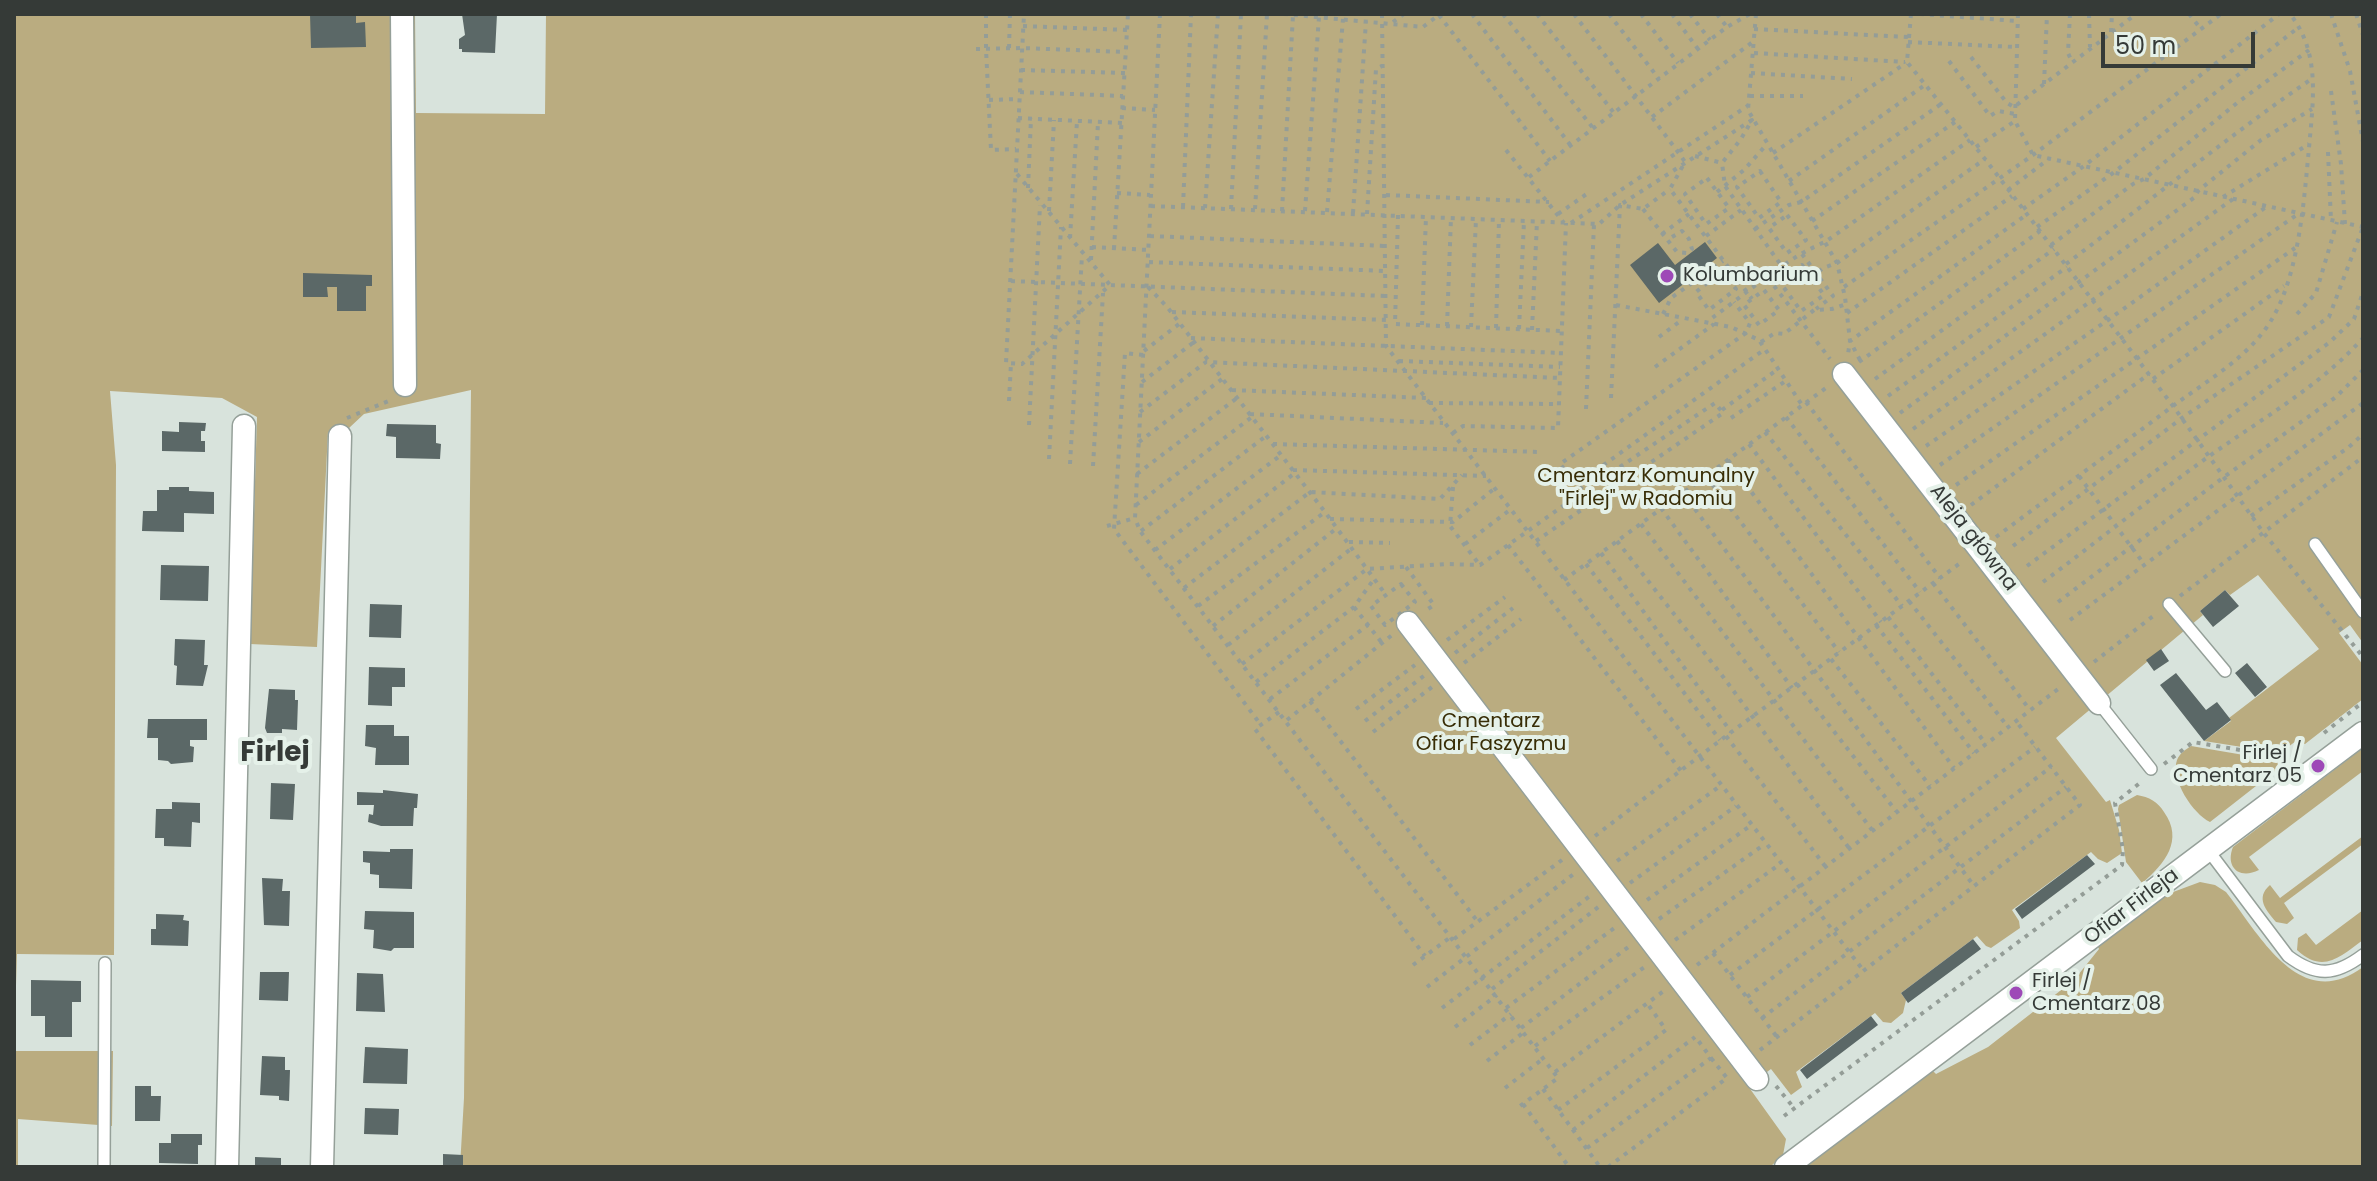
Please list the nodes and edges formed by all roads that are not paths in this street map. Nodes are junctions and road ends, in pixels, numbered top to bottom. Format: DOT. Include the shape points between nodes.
graph roads {
  1 [pos="402,14"];
  2 [pos="1853,367"];
  3 [pos="405,385"];
  4 [pos="244,426"];
  5 [pos="340,436"];
  6 [pos="2315,544"];
  7 [pos="2169,604"];
  8 [pos="2363,612"];
  9 [pos="1408,623"];
  10 [pos="2225,671"];
  11 [pos="2099,703"];
  12 [pos="2363,733"];
  13 [pos="2151,769"];
  14 [pos="2208,850"];
  15 [pos="2363,955"];
  16 [pos="105,963"];
  17 [pos="1757,1079"];
  18 [pos="104,1167"];
  19 [pos="227,1167"];
  20 [pos="322,1167"];
  21 [pos="1786,1167"];
  1 -- 3 [label="street"];
  2 -- 11 [label="street, Aleja główna"];
  4 -- 19 [label="street"];
  5 -- 20 [label="street"];
  6 -- 8 [label="lane"];
  7 -- 10 [label="lane"];
  9 -- 17 [label="street" via="1644,933 1670,986"];
  11 -- 13 [label="lane"];
  12 -- 14 [label="street, Ofiar Firleja"];
  14 -- 15 [label="lane" via="2299,964 2339,971"];
  14 -- 21 [label="street, Ofiar Firleja"];
  16 -- 18 [label="lane"];
}
